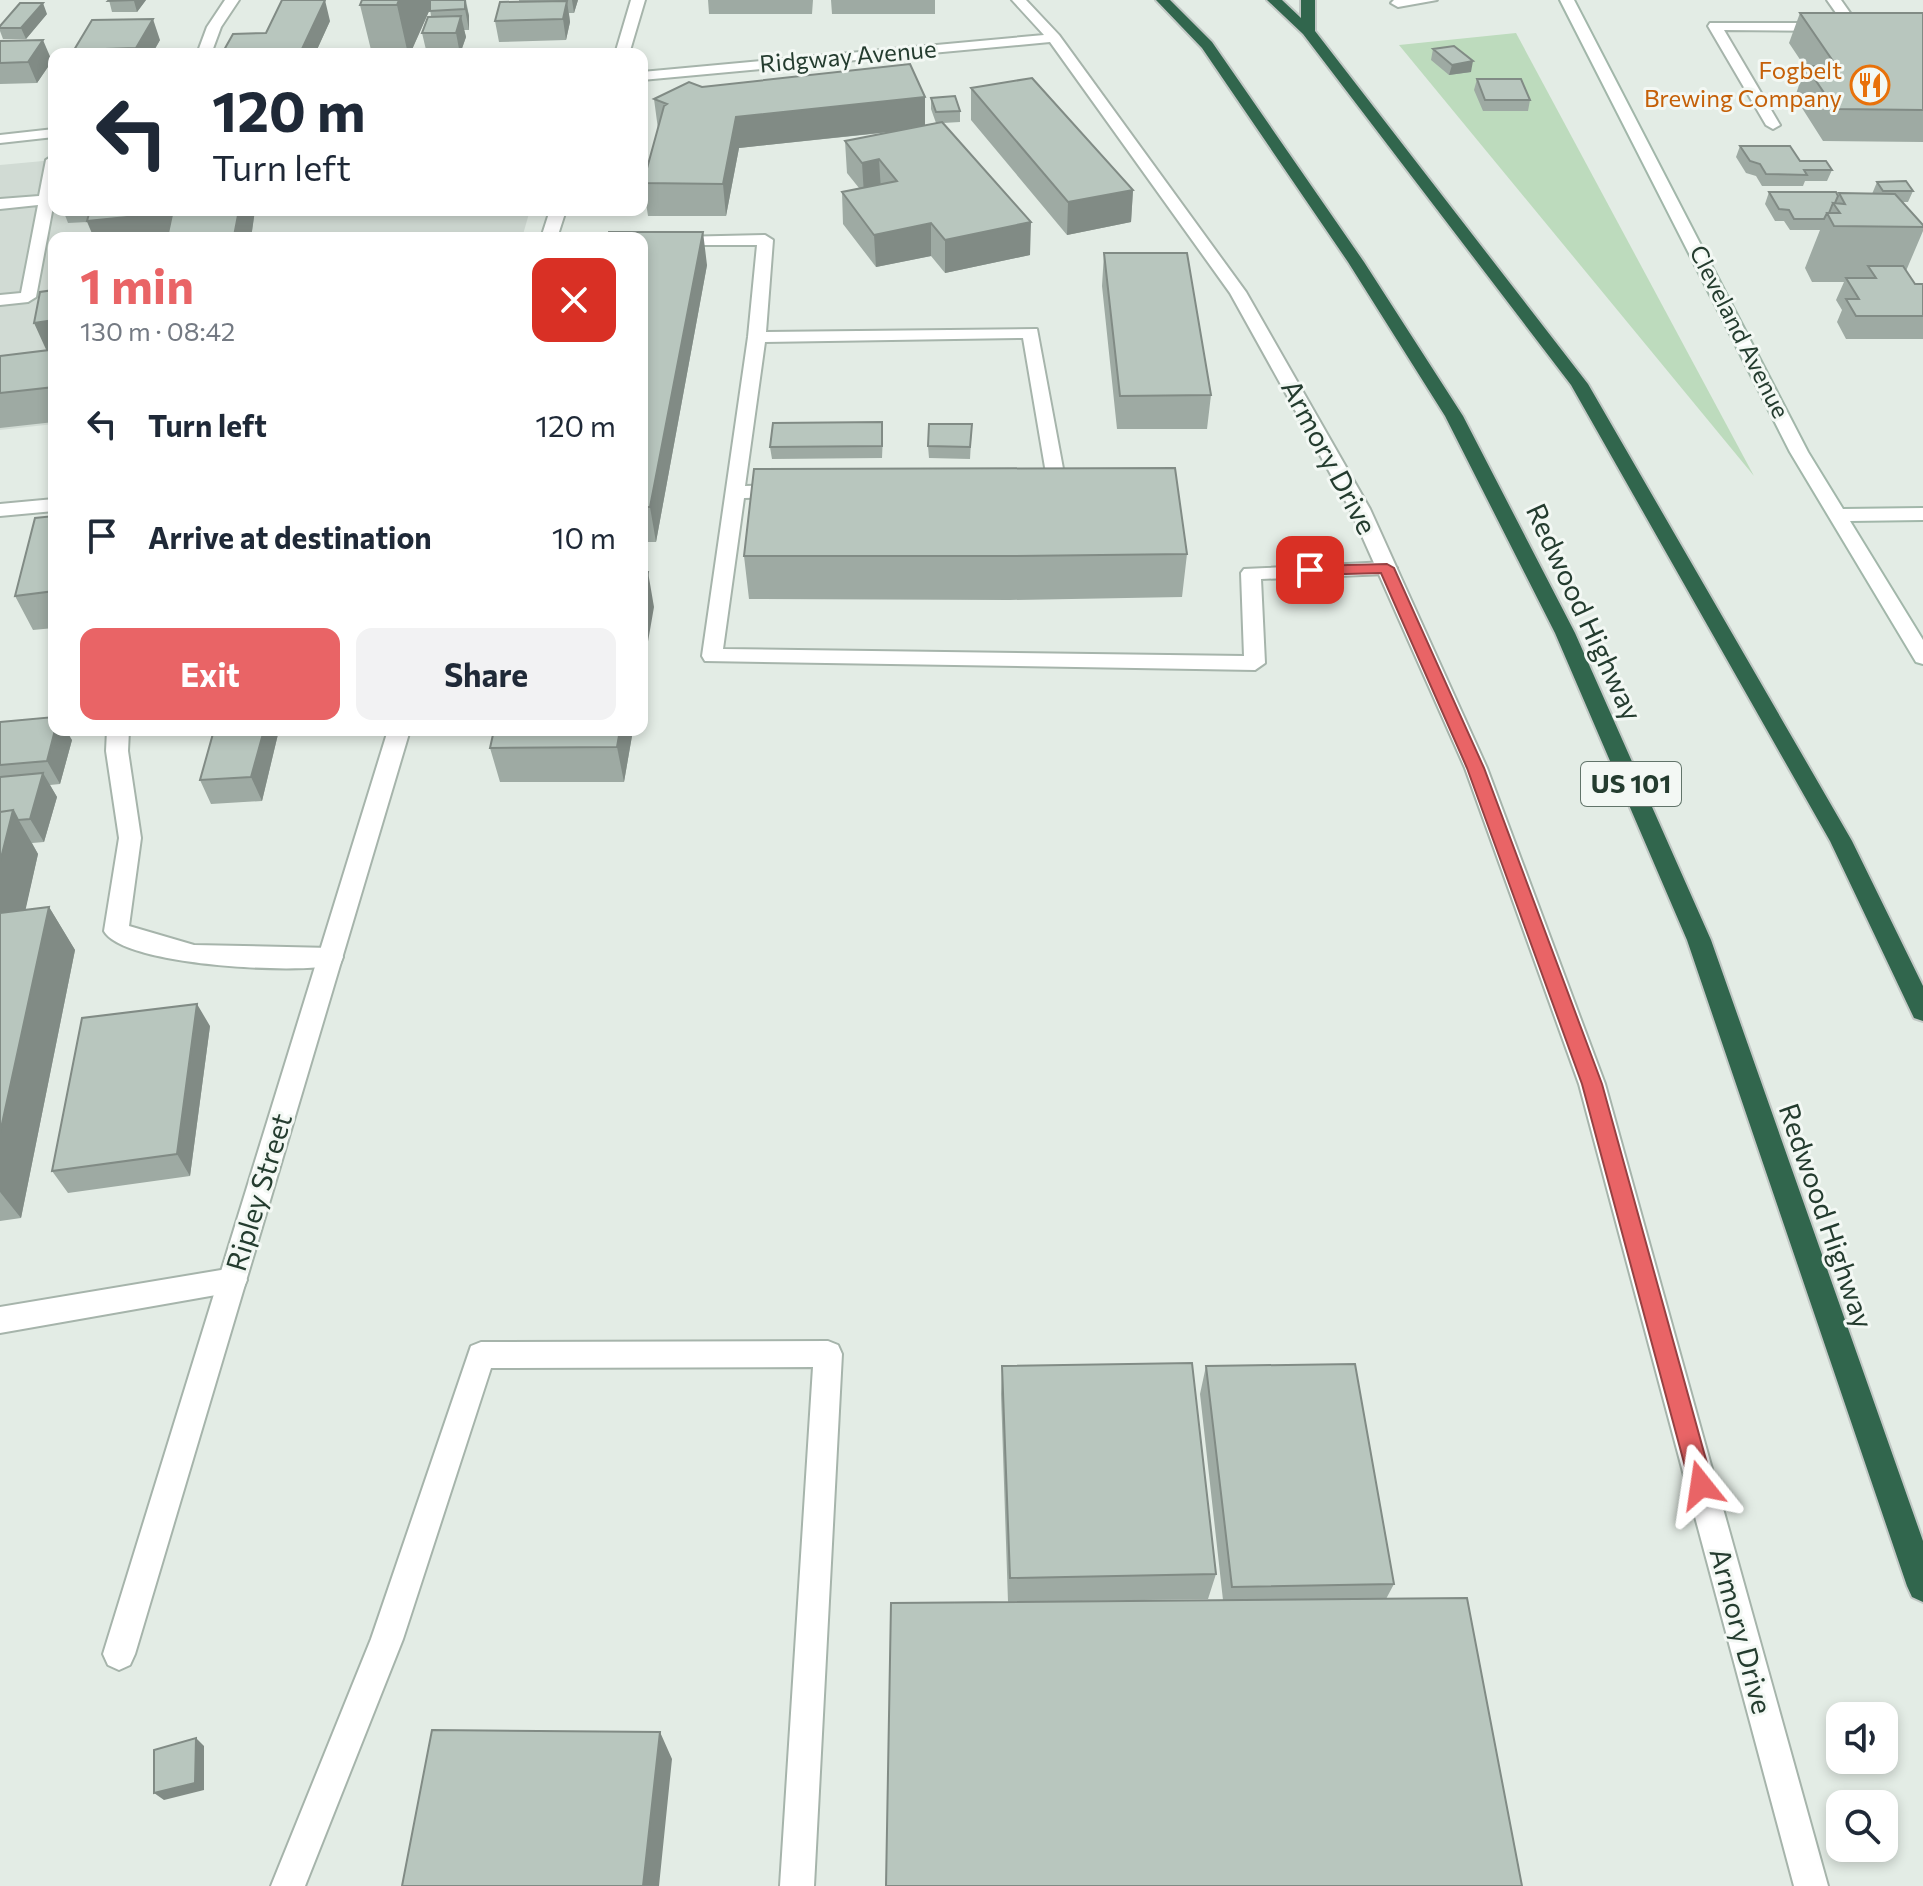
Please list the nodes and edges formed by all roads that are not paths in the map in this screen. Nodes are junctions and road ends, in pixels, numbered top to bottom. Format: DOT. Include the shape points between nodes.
graph roads {
  1 [pos="232,0"];
  2 [pos="638,0"];
  3 [pos="1019,0"];
  4 [pos="1150,0"];
  5 [pos="1163,0"];
  6 [pos="1274,0"];
  7 [pos="1308,0"];
  8 [pos="1430,0"];
  9 [pos="1567,0"];
  10 [pos="1834,0"];
  11 [pos="1398,3"];
  12 [pos="1308,31"];
  13 [pos="1054,38"];
  14 [pos="1207,45"];
  15 [pos="206,48"];
  16 [pos="624,48"];
  17 [pos="648,75"];
  18 [pos="1773,125"];
  19 [pos="48,134"];
  20 [pos="0,139"];
  21 [pos="48,190"];
  22 [pos="46,200"];
  23 [pos="0,204"];
  24 [pos="648,240"];
  25 [pos="0,300"];
  26 [pos="757,337"];
  27 [pos="1027,490"];
  28 [pos="798,491"];
  29 [pos="737,492"];
  30 [pos="48,506"];
  31 [pos="0,510"];
  32 [pos="1923,514"];
  33 [pos="1838,515"];
  34 [pos="1387,568"];
  35 [pos="1923,657"];
  36 [pos="118,736"];
  37 [pos="397,736"];
  38 [pos="331,957"];
  39 [pos="1923,1011"];
  40 [pos="233,1280"];
  41 [pos="0,1320"];
  42 [pos="1923,1586"];
  43 [pos="119,1654"];
  44 [pos="288,1886"];
  45 [pos="797,1886"];
  46 [pos="1811,1886"];
  1 -- 15 [label="street"];
  2 -- 16 [label="street"];
  3 -- 13 [label="street, Armory Drive"];
  4 -- 14 [label="highway"];
  5 -- 14 [label="highway, Redwood Highway / US 101"];
  6 -- 12 [label="highway"];
  7 -- 12 [label="highway"];
  8 -- 11 [label="street"];
  9 -- 33 [label="street, Cleveland Avenue" via="1799,452"];
  10 -- 18 [label="street" via="1860,27 1715,26"];
  12 -- 39 [label="highway" via="1579,384 1841,841"];
  13 -- 17 [label="street, Ridgway Avenue"];
  13 -- 34 [label="street, Armory Drive" via="1238,292 1360,509"];
  14 -- 42 [label="highway, Redwood Highway / US 101" via="1454,416 1565,633 1699,940"];
  19 -- 20 [label="street"];
  21 -- 22 [label="street"];
  22 -- 23 [label="street"];
  22 -- 25 [label="street" via="28,297"];
  24 -- 26 [label="street" via="765,240"];
  26 -- 27 [label="street" via="1031,333 1058,490"];
  26 -- 29 [label="street"];
  28 -- 29 [label="street"];
  29 -- 34 [label="street" via="712,656 1255,663 1251,573"];
  30 -- 31 [label="street"];
  32 -- 33 [label="street"];
  33 -- 35 [label="street, Cleveland Avenue"];
  34 -- 46 [label="street, Armory Drive" via="1476,768 1592,1084"];
  36 -- 38 [label="street" via="130,838 116,931 145,945 222,958"];
  37 -- 38 [label="street, Ripley Street"];
  38 -- 40 [label="street, Ripley Street"];
  40 -- 41 [label="street"];
  40 -- 43 [label="street, Ripley Street"];
  44 -- 45 [label="street" via="387,1639 481,1355 828,1354"];
}
